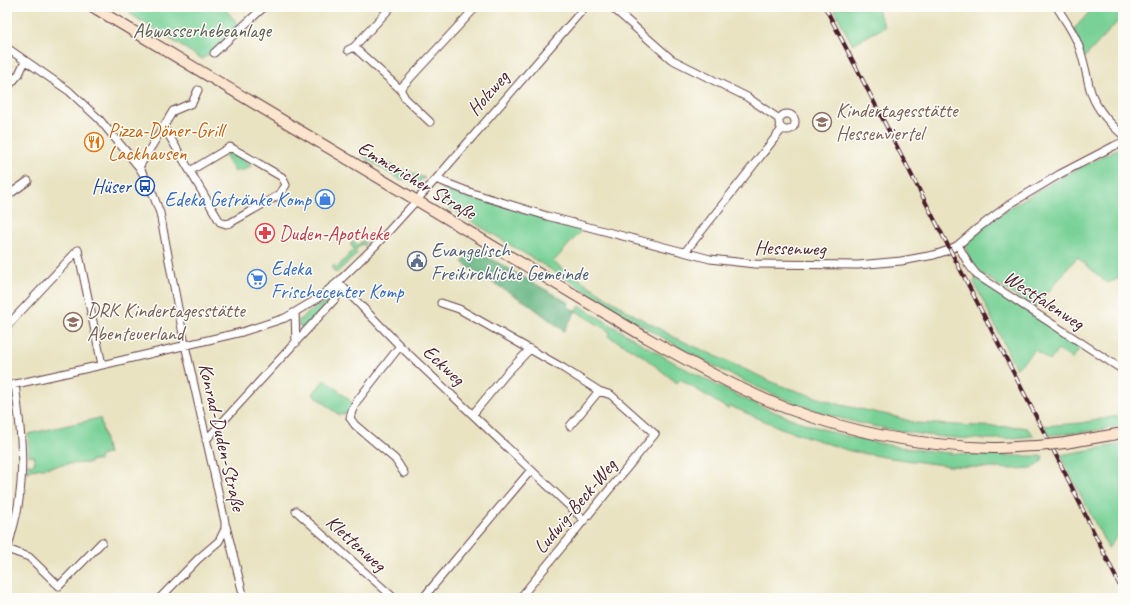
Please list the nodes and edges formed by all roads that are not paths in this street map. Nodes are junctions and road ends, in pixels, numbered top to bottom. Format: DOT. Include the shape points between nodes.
graph roads {
  1 [pos="93,7"];
  2 [pos="264,7"];
  3 [pos="390,7"];
  4 [pos="476,7"];
  5 [pos="585,7"];
  6 [pos="612,7"];
  7 [pos="1057,7"];
  8 [pos="7,48"];
  9 [pos="214,53"];
  10 [pos="26,61"];
  11 [pos="7,88"];
  12 [pos="198,90"];
  13 [pos="400,90"];
  14 [pos="779,119"];
  15 [pos="430,122"];
  16 [pos="164,127"];
  17 [pos="782,129"];
  18 [pos="1123,136"];
  19 [pos="1123,142"];
  20 [pos="139,167"];
  21 [pos="190,171"];
  22 [pos="436,179"];
  23 [pos="28,181"];
  24 [pos="7,196"];
  25 [pos="416,201"];
  26 [pos="958,245"];
  27 [pos="685,252"];
  28 [pos="338,282"];
  29 [pos="441,303"];
  30 [pos="295,312"];
  31 [pos="7,326"];
  32 [pos="296,343"];
  33 [pos="185,345"];
  34 [pos="400,346"];
  35 [pos="530,349"];
  36 [pos="102,365"];
  37 [pos="1123,370"];
  38 [pos="11,385"];
  39 [pos="599,391"];
  40 [pos="473,414"];
  41 [pos="570,426"];
  42 [pos="1123,433"];
  43 [pos="206,440"];
  44 [pos="531,470"];
  45 [pos="404,473"];
  46 [pos="296,511"];
  47 [pos="7,517"];
  48 [pos="15,520"];
  49 [pos="584,520"];
  50 [pos="225,522"];
  51 [pos="102,542"];
  52 [pos="7,550"];
  53 [pos="160,598"];
  54 [pos="244,598"];
  55 [pos="394,598"];
  56 [pos="423,598"];
  57 [pos="520,598"];
  1 -- 25 [label="main road, Emmericher Straße"];
  2 -- 9 [label="street"];
  3 -- 13 [label="street" via="351,48"];
  4 -- 13 [label="street"];
  5 -- 22 [label="street, Holzweg"];
  6 -- 14 [label="street" via="671,59 747,97"];
  7 -- 18 [label="street" via="1078,43 1096,104 1112,127"];
  8 -- 10 [label="street, Konrad-Duden-Straße"];
  10 -- 11 [label="street" via="20,74"];
  10 -- 20 [label="street, Konrad-Duden-Straße" via="69,91 99,119"];
  12 -- 16 [label="street" via="192,103 173,111"];
  13 -- 15 [label="street"];
  14 -- 17 [label="street"];
  14 -- 17 [label="street" via="788,114 795,118 792,129"];
  16 -- 20 [label="street"];
  16 -- 21 [label="street"];
  17 -- 27 [label="street"];
  19 -- 26 [label="street, Hessenweg" via="1060,174 1010,204"];
  20 -- 33 [label="street, Konrad-Duden-Straße" via="149,184 160,213"];
  21 -- 21 [label="street" via="220,222 226,224 279,195 286,185 282,178 230,147"];
  22 -- 25 [label="street, Holzweg"];
  22 -- 27 [label="street, Hessenweg" via="472,193 586,227"];
  23 -- 24 [label="street"];
  25 -- 28 [label="street, Holzweg" via="366,256"];
  25 -- 42 [label="main road, Emmericher Straße, bridge" via="640,334 725,381 781,406 819,419 886,436 958,446 995,448 1065,443"];
  26 -- 27 [label="street, Hessenweg" via="950,250 919,258 858,265 755,264 710,259"];
  26 -- 37 [label="street, Westfalenweg" via="977,275"];
  28 -- 30 [label="street, Holzweg"];
  28 -- 32 [label="street" via="336,298"];
  28 -- 34 [label="street, Eckweg"];
  29 -- 35 [label="street" via="459,310"];
  30 -- 32 [label="street"];
  30 -- 33 [label="street, Holzweg" via="285,318 242,332"];
  31 -- 36 [label="street" via="78,250"];
  32 -- 43 [label="street"];
  33 -- 36 [label="street, Holzweg"];
  33 -- 43 [label="street, Konrad-Duden-Straße"];
  34 -- 40 [label="street, Eckweg"];
  34 -- 45 [label="street" via="357,401 350,418 395,459"];
  35 -- 39 [label="street"];
  35 -- 40 [label="street"];
  36 -- 38 [label="street, Holzweg"];
  38 -- 48 [label="street" via="19,418 22,468"];
  39 -- 41 [label="street"];
  39 -- 49 [label="street, Ludwig-Beck-Weg" via="611,395 655,434"];
  40 -- 44 [label="street, Eckweg"];
  43 -- 50 [label="street, Konrad-Duden-Straße"];
  44 -- 49 [label="street, Eckweg"];
  44 -- 56 [label="street"];
  46 -- 55 [label="street, Klettenweg"];
  47 -- 48 [label="street"];
  48 -- 52 [label="street"];
  49 -- 57 [label="street, Ludwig-Beck-Weg"];
  50 -- 53 [label="street, Konrad-Duden-Straße" via="225,529 219,541"];
  50 -- 54 [label="street"];
  51 -- 52 [label="street" via="59,586 29,557"];
}
